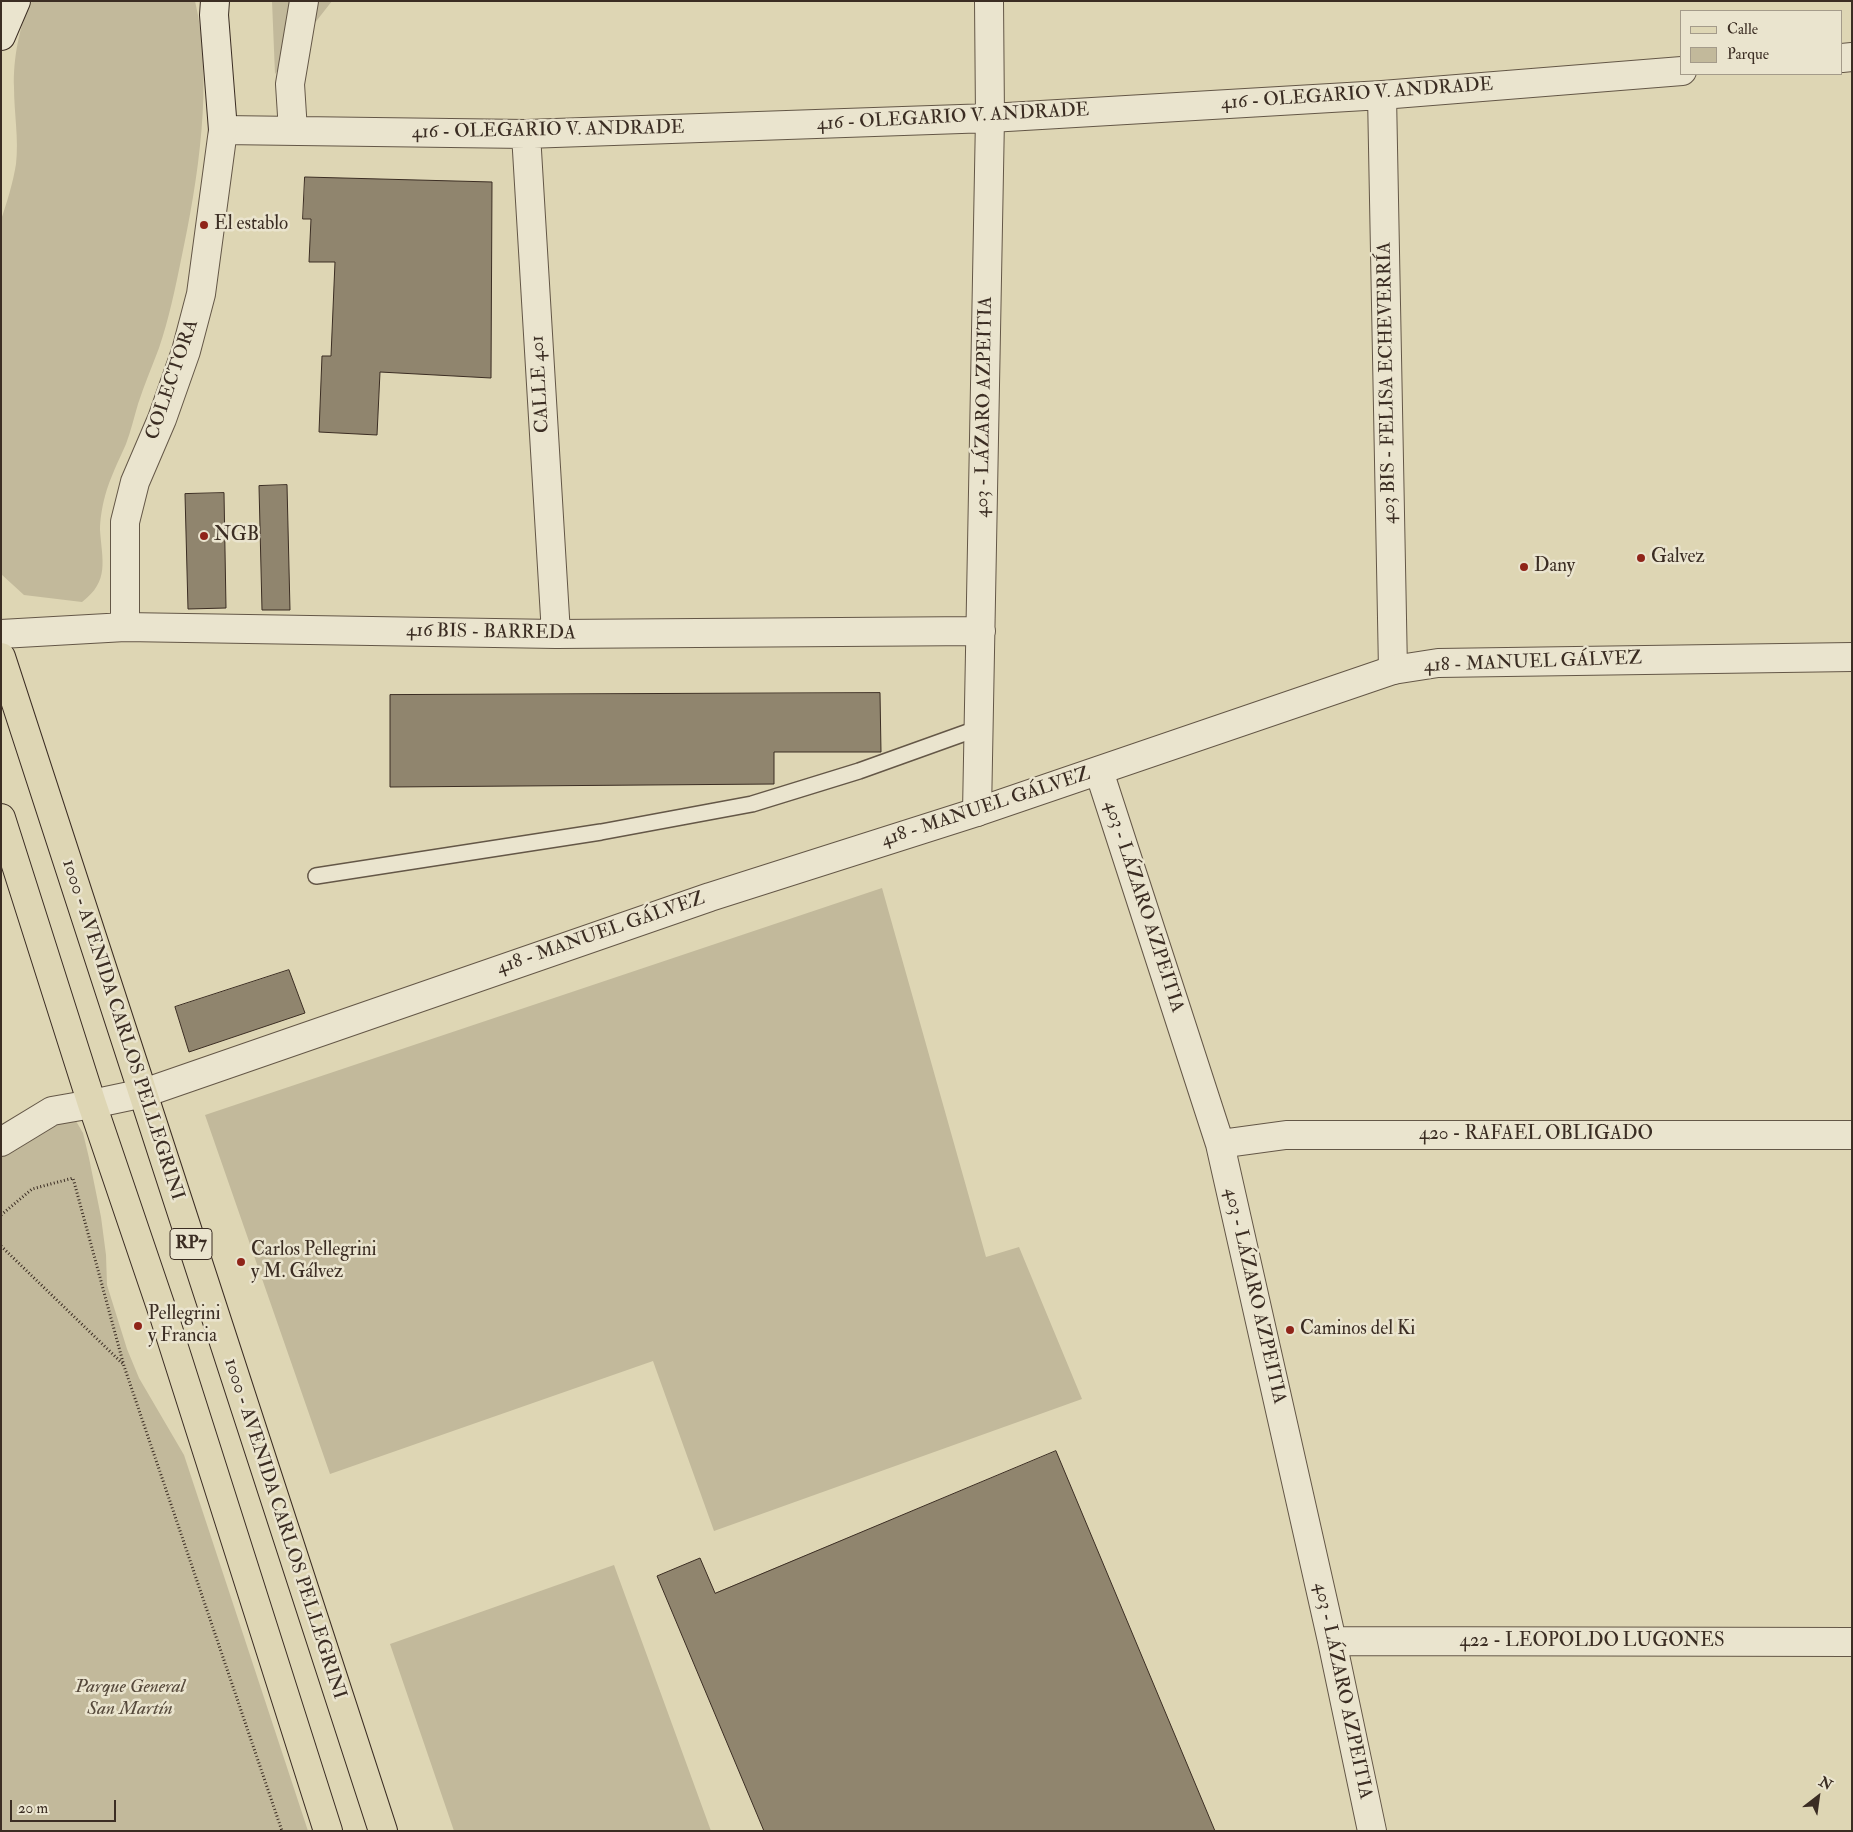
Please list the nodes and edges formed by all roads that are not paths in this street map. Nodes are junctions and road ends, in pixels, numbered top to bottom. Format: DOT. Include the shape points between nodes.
graph roads {
  1 [pos="16,1"];
  2 [pos="304,1"];
  3 [pos="989,1"];
  4 [pos="212,6"];
  5 [pos="1,36"];
  6 [pos="1680,71"];
  7 [pos="1382,95"];
  8 [pos="990,118"];
  9 [pos="223,130"];
  10 [pos="293,131"];
  11 [pos="526,134"];
  12 [pos="124,627"];
  13 [pos="981,631"];
  14 [pos="1,634"];
  15 [pos="556,634"];
  16 [pos="1,657"];
  17 [pos="1852,657"];
  18 [pos="1393,670"];
  19 [pos="979,728"];
  20 [pos="1099,771"];
  21 [pos="977,812"];
  22 [pos="1,818"];
  23 [pos="316,876"];
  24 [pos="144,1093"];
  25 [pos="92,1104"];
  26 [pos="1852,1135"];
  27 [pos="1,1142"];
  28 [pos="1220,1144"];
  29 [pos="1332,1641"];
  30 [pos="1852,1642"];
  31 [pos="328,1831"];
  32 [pos="383,1831"];
  33 [pos="1372,1831"];
  1 -- 5 [label="street"];
  2 -- 10 [label="street" via="290,84"];
  3 -- 8 [label="street, 403 - LÁZARO AZPEITIA"];
  4 -- 9 [label="street, COLECTORA"];
  6 -- 7 [label="street, 416 - OLEGARIO V. ANDRADE"];
  7 -- 8 [label="street, 416 - OLEGARIO V. ANDRADE"];
  7 -- 18 [label="street, 403 BIS - FELISA ECHEVERRÍA"];
  8 -- 11 [label="street, 416 - OLEGARIO V. ANDRADE"];
  8 -- 13 [label="street, 403 - LÁZARO AZPEITIA"];
  9 -- 10 [label="street, 416 - OLEGARIO V. ANDRADE"];
  9 -- 12 [label="street, COLECTORA" via="201,294 186,351 135,482 125,522"];
  10 -- 11 [label="street, 416 - OLEGARIO V. ANDRADE"];
  11 -- 15 [label="street, CALLE 401"];
  12 -- 14 [label="street, 416 BIS - BARREDA"];
  12 -- 15 [label="street, 416 BIS - BARREDA"];
  13 -- 15 [label="street, 416 BIS - BARREDA"];
  13 -- 19 [label="street, 403 - LÁZARO AZPEITIA"];
  16 -- 24 [label="main road, 1000 - AVENIDA CARLOS PELLEGRINI / RP7"];
  17 -- 18 [label="street, 418 - MANUEL GÁLVEZ" via="1438,663"];
  18 -- 20 [label="street, 418 - MANUEL GÁLVEZ"];
  19 -- 21 [label="street, 403 - LÁZARO AZPEITIA"];
  19 -- 23 [label="lane" via="859,771 752,804 601,832"];
  20 -- 21 [label="street, 418 - MANUEL GÁLVEZ"];
  20 -- 28 [label="street, 403 - LÁZARO AZPEITIA"];
  21 -- 24 [label="street, 418 - MANUEL GÁLVEZ" via="710,897"];
  22 -- 25 [label="main road, RP7"];
  24 -- 25 [label="street, 418 - MANUEL GÁLVEZ"];
  24 -- 32 [label="main road, 1000 - AVENIDA CARLOS PELLEGRINI / RP7"];
  25 -- 27 [label="street, 418 - MANUEL GÁLVEZ" via="52,1111"];
  25 -- 31 [label="main road, RP7" via="167,1326"];
  26 -- 28 [label="street, 420 - RAFAEL OBLIGADO" via="1286,1135"];
  28 -- 29 [label="street, 403 - LÁZARO AZPEITIA"];
  29 -- 30 [label="street, 422 - LEOPOLDO LUGONES"];
  29 -- 33 [label="street, 403 - LÁZARO AZPEITIA"];
}
